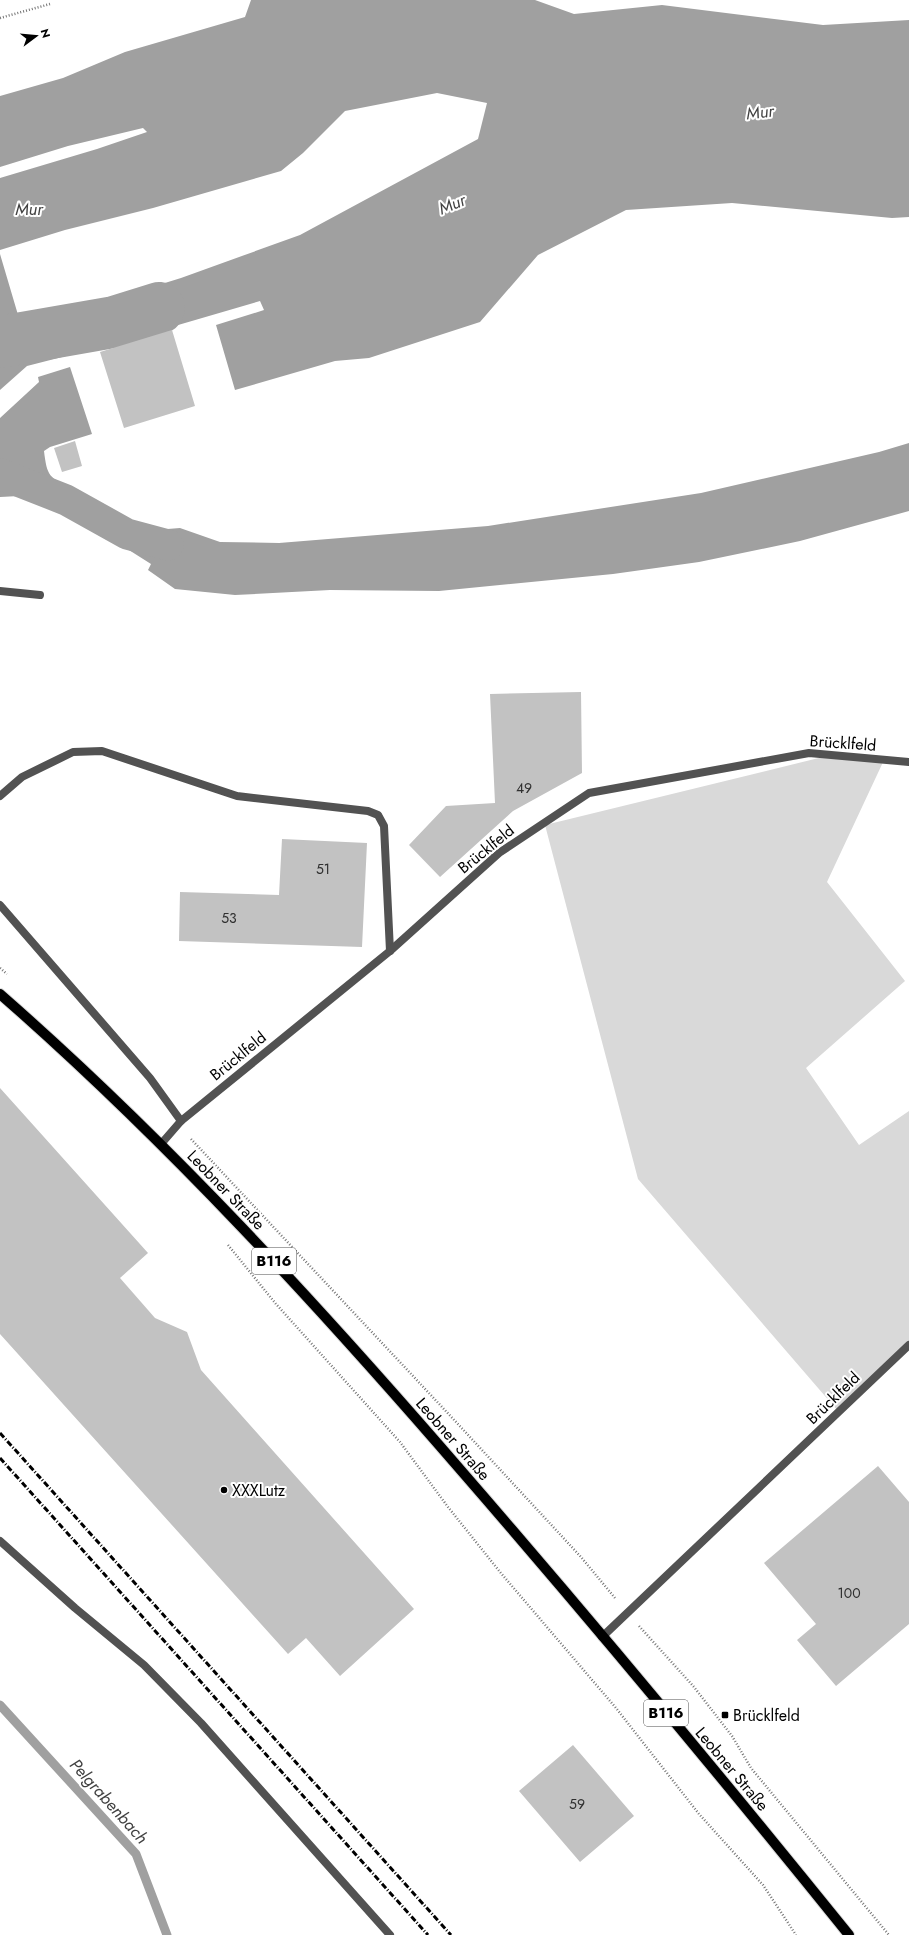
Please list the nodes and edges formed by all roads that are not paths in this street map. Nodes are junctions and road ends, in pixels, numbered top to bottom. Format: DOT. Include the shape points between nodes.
graph roads {
  1 [pos="0,591"];
  2 [pos="40,595"];
  3 [pos="909,762"];
  4 [pos="0,796"];
  5 [pos="0,905"];
  6 [pos="390,951"];
  7 [pos="0,994"];
  8 [pos="181,1121"];
  9 [pos="161,1144"];
  10 [pos="909,1345"];
  11 [pos="0,1541"];
  12 [pos="602,1637"];
  13 [pos="390,1935"];
  14 [pos="849,1935"];
  1 -- 2 [label="street"];
  3 -- 6 [label="street, Brücklfeld" via="809,753 589,793 499,853"];
  4 -- 6 [label="street" via="22,777 73,752 102,751 236,796 368,811 378,815 384,826"];
  5 -- 8 [label="street" via="150,1078"];
  6 -- 8 [label="street, Brücklfeld"];
  7 -- 9 [label="main road, Leobner Straße / B116"];
  8 -- 9 [label="street, Brücklfeld"];
  9 -- 12 [label="main road, Leobner Straße / B116" via="336,1329 497,1512"];
  10 -- 12 [label="street, Brücklfeld"];
  11 -- 13 [label="street" via="75,1608 144,1664 201,1722"];
  12 -- 14 [label="main road, Leobner Straße / B116"];
}
